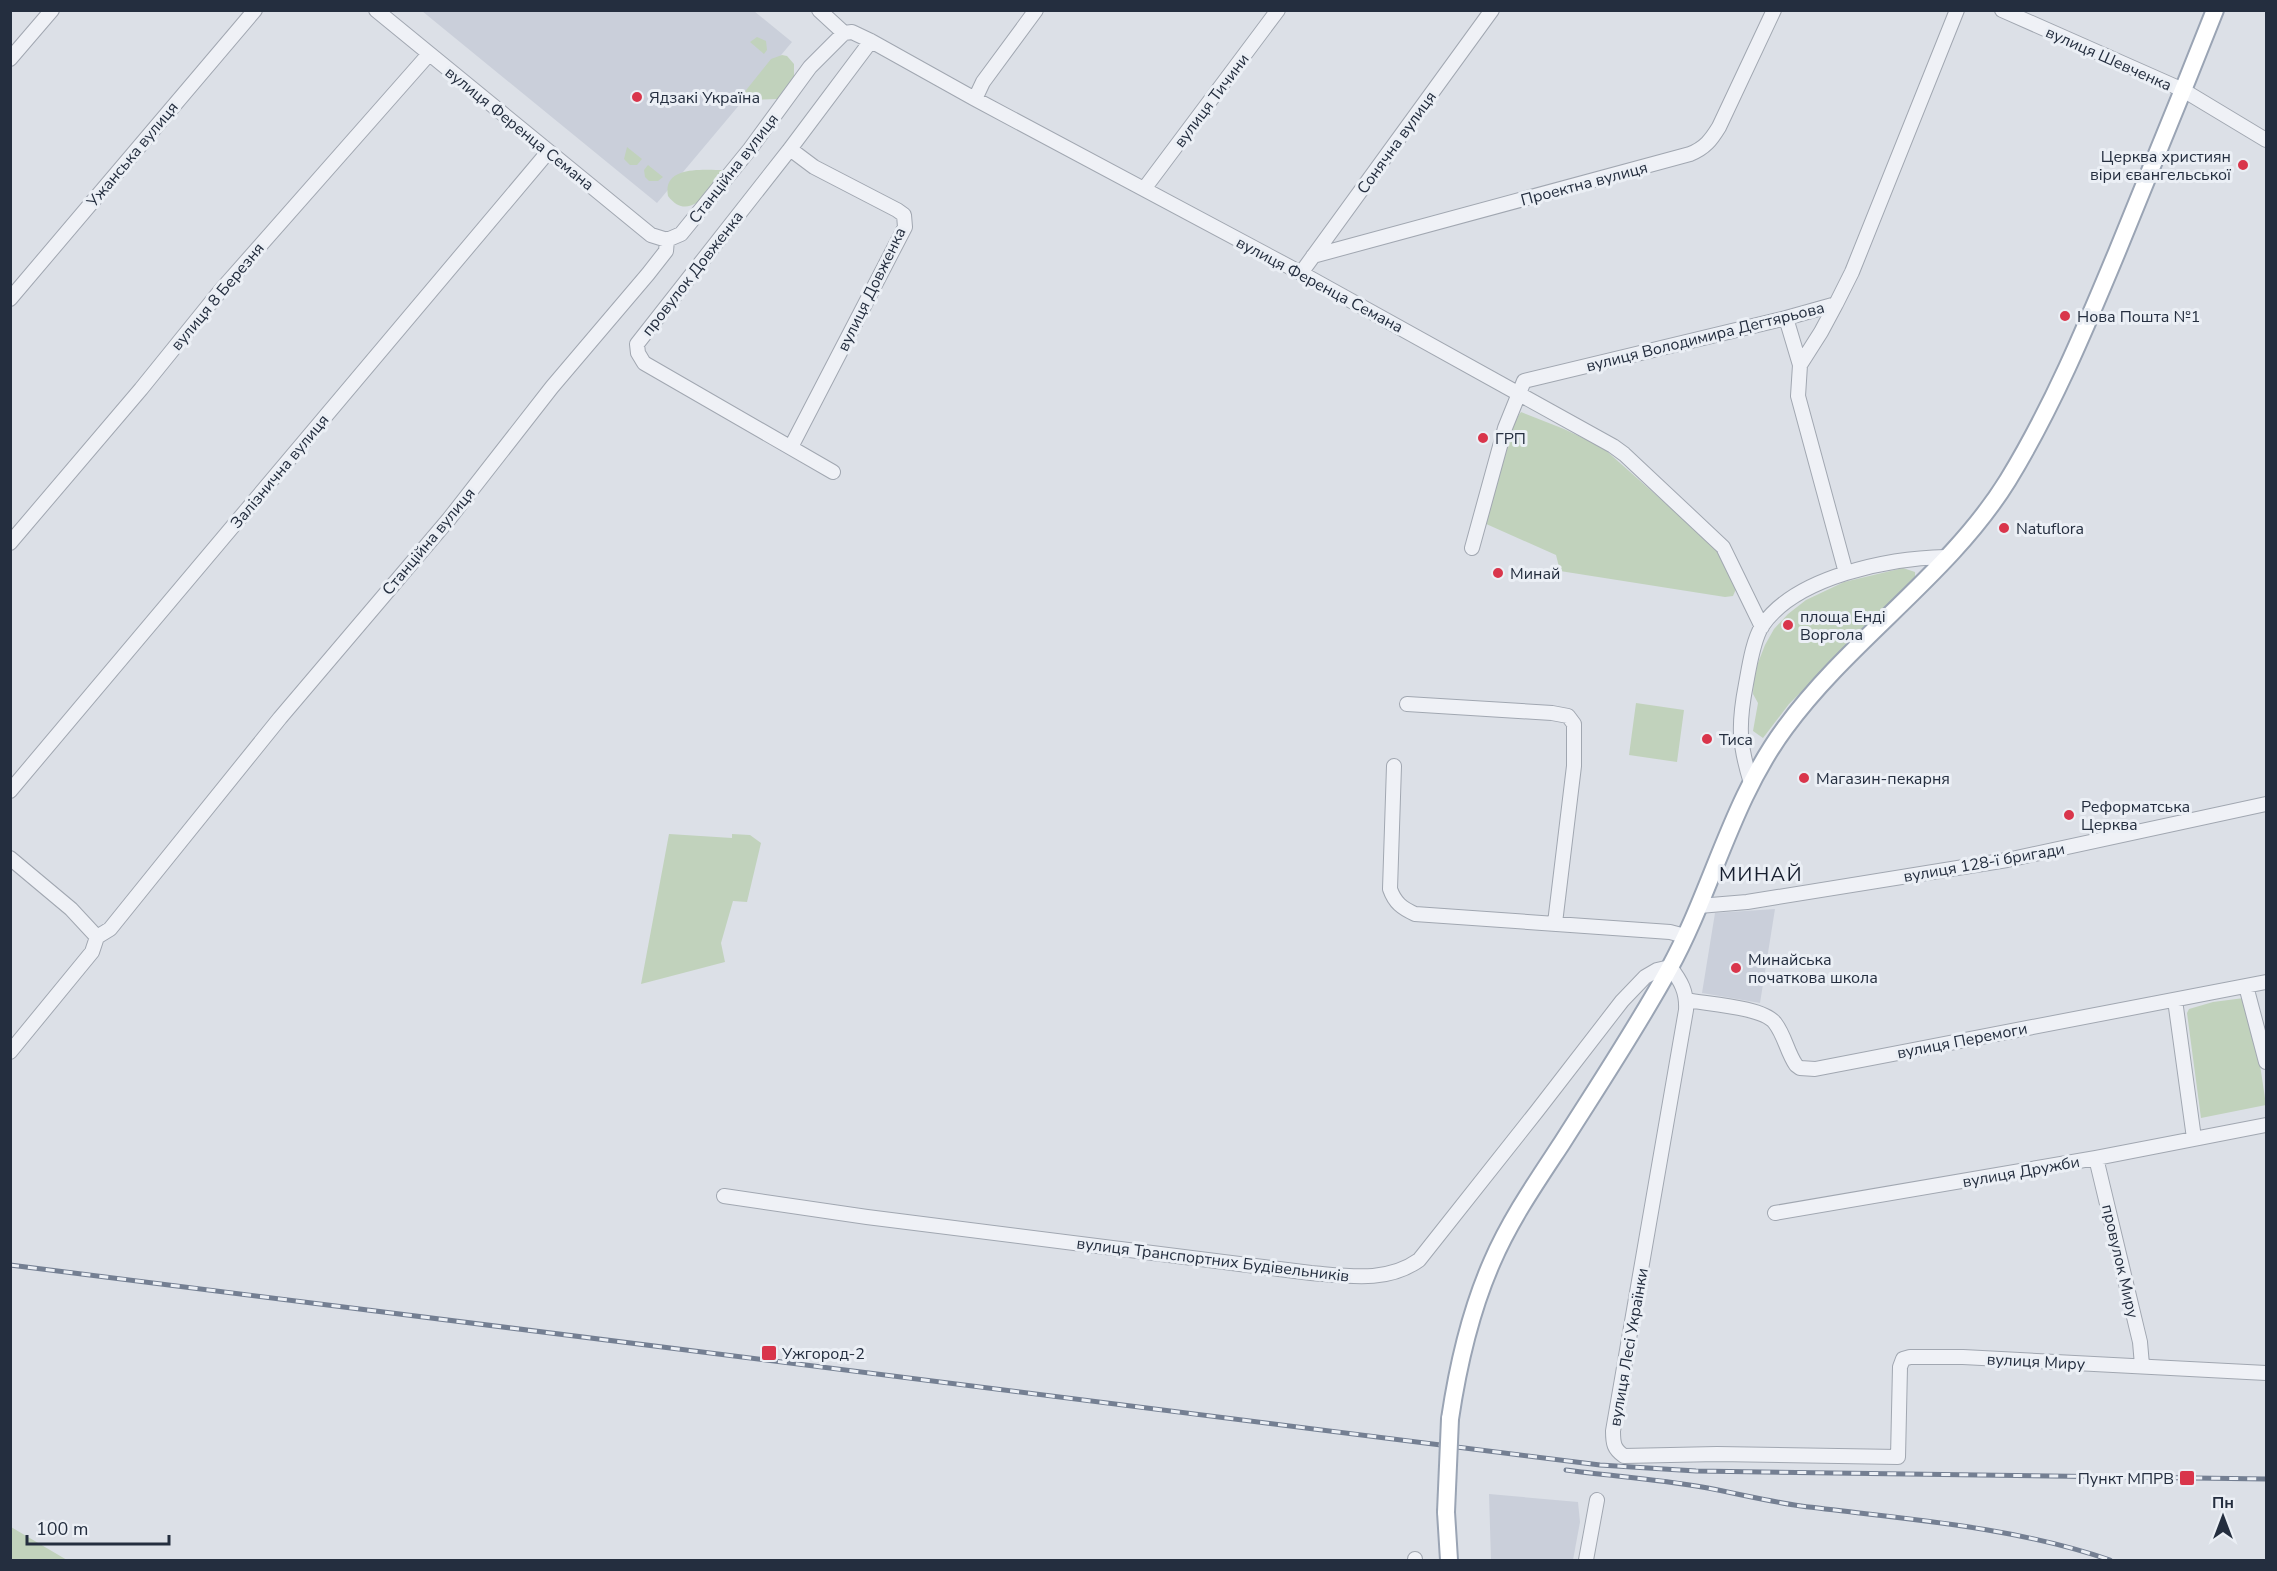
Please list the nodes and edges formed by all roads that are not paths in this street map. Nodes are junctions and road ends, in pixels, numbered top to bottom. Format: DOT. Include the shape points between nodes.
graph roads {
  1 [pos="52,10"];
  2 [pos="255,10"];
  3 [pos="376,10"];
  4 [pos="819,10"];
  5 [pos="1036,10"];
  6 [pos="1278,10"];
  7 [pos="1492,10"];
  8 [pos="1774,10"];
  9 [pos="1957,10"];
  10 [pos="2002,10"];
  11 [pos="2215,10"];
  12 [pos="844,33"];
  13 [pos="871,41"];
  14 [pos="429,54"];
  15 [pos="10,59"];
  16 [pos="2183,90"];
  17 [pos="975,99"];
  18 [pos="2266,140"];
  19 [pos="790,149"];
  20 [pos="548,152"];
  21 [pos="1144,189"];
  22 [pos="667,240"];
  23 [pos="1313,256"];
  24 [pos="1301,273"];
  25 [pos="10,299"];
  26 [pos="1836,303"];
  27 [pos="1786,318"];
  28 [pos="1800,365"];
  29 [pos="1518,392"];
  30 [pos="791,447"];
  31 [pos="833,472"];
  32 [pos="10,543"];
  33 [pos="1472,548"];
  34 [pos="1946,557"];
  35 [pos="1846,573"];
  36 [pos="1762,627"];
  37 [pos="1407,704"];
  38 [pos="1394,766"];
  39 [pos="1751,783"];
  40 [pos="10,791"];
  41 [pos="2266,804"];
  42 [pos="10,858"];
  43 [pos="1699,906"];
  44 [pos="1555,923"];
  45 [pos="1685,936"];
  46 [pos="97,937"];
  47 [pos="1670,968"];
  48 [pos="2266,982"];
  49 [pos="2246,986"];
  50 [pos="1687,1000"];
  51 [pos="2175,1000"];
  52 [pos="10,1052"];
  53 [pos="2266,1062"];
  54 [pos="2266,1125"];
  55 [pos="2194,1138"];
  56 [pos="2096,1158"];
  57 [pos="724,1196"];
  58 [pos="1775,1213"];
  59 [pos="2142,1365"];
  60 [pos="2266,1373"];
  61 [pos="1898,1456"];
  62 [pos="1597,1500"];
  63 [pos="1449,1560"];
  64 [pos="1586,1560"];
  1 -- 15 [label="street"];
  2 -- 25 [label="street, Ужанська вулиця"];
  3 -- 14 [label="street, вулиця Ференца Семана"];
  4 -- 12 [label="street, вулиця Ференца Семана"];
  5 -- 17 [label="street" via="983,82"];
  6 -- 21 [label="street, вулиця Тичини"];
  7 -- 23 [label="street, Сонячна вулиця"];
  8 -- 23 [label="street, Проектна вулиця" via="1719,127 1702,149"];
  9 -- 26 [label="street, вулиця Володимира Дегтярьова"];
  10 -- 16 [label="street, вулиця Шевченка"];
  11 -- 16 [label="main road"];
  12 -- 13 [label="street, вулиця Ференца Семана"];
  12 -- 22 [label="street, Станційна вулиця" via="810,67 692,222 676,238"];
  13 -- 17 [label="street, вулиця Ференца Семана"];
  13 -- 19 [label="street, провулок Довженка"];
  14 -- 20 [label="street, вулиця Ференца Семана"];
  14 -- 32 [label="street, вулиця 8 Березня" via="221,290"];
  16 -- 18 [label="street, вулиця Шевченка"];
  16 -- 34 [label="main road" via="2055,394 2008,481"];
  17 -- 21 [label="street, вулиця Ференца Семана"];
  19 -- 30 [label="street, вулиця Довженка" via="814,167 897,210 904,215 905,227"];
  19 -- 30 [label="street, провулок Довженка" via="637,344 644,363"];
  20 -- 22 [label="street, вулиця Ференца Семана" via="651,235"];
  20 -- 40 [label="street, Залізнична вулиця"];
  21 -- 24 [label="street, вулиця Ференца Семана"];
  22 -- 46 [label="street, Станційна вулиця" via="666,251 522,424 449,519 280,718 110,929"];
  23 -- 24 [label="street, Сонячна вулиця"];
  24 -- 29 [label="street, вулиця Ференца Семана"];
  26 -- 27 [label="street, вулиця Володимира Дегтярьова"];
  26 -- 28 [label="street"];
  27 -- 28 [label="street"];
  27 -- 29 [label="street, вулиця Володимира Дегтярьова" via="1524,381"];
  28 -- 35 [label="street" via="1798,396"];
  29 -- 33 [label="street" via="1504,428"];
  29 -- 36 [label="street, вулиця Ференца Семана" via="1624,454 1715,537 1728,554"];
  30 -- 31 [label="street, провулок Довженка"];
  34 -- 35 [label="street" via="1904,559"];
  34 -- 39 [label="main road" via="1798,711"];
  35 -- 36 [label="street" via="1802,592 1782,605"];
  36 -- 39 [label="street" via="1741,709 1741,751"];
  37 -- 44 [label="street" via="1552,713 1568,716 1574,724 1574,766"];
  38 -- 44 [label="street" via="1390,889 1394,901 1415,914"];
  39 -- 43 [label="main road"];
  41 -- 43 [label="street, вулиця 128-ї бригади" via="2007,860 1747,902"];
  42 -- 46 [label="street" via="71,909"];
  43 -- 45 [label="main road"];
  44 -- 45 [label="street"];
  45 -- 47 [label="main road"];
  46 -- 52 [label="street, Станційна вулиця" via="92,952"];
  47 -- 50 [label="street"];
  47 -- 57 [label="street, вулиця Транспортних Будівельників" via="1645,977 1622,1001 1419,1260 1389,1274 1366,1277 1311,1273"];
  47 -- 63 [label="main road, bridge" via="1516,1213 1492,1262 1463,1346 1450,1419 1446,1512"];
  48 -- 49 [label="street, вулиця Перемоги"];
  49 -- 51 [label="street, вулиця Перемоги"];
  49 -- 53 [label="street"];
  50 -- 51 [label="street, вулиця Перемоги" via="1768,1016 1783,1035 1793,1060 1806,1069"];
  50 -- 61 [label="street, вулиця Лесі Українки" via="1613,1431 1616,1451 1624,1456"];
  51 -- 55 [label="street"];
  54 -- 55 [label="street, вулиця Дружби"];
  55 -- 56 [label="street, вулиця Дружби"];
  56 -- 58 [label="street, вулиця Дружби"];
  56 -- 59 [label="street, провулок Миру" via="2140,1342"];
  59 -- 60 [label="street, вулиця Миру"];
  59 -- 61 [label="street, вулиця Миру" via="1906,1358 1900,1367"];
  62 -- 64 [label="street"];
}
